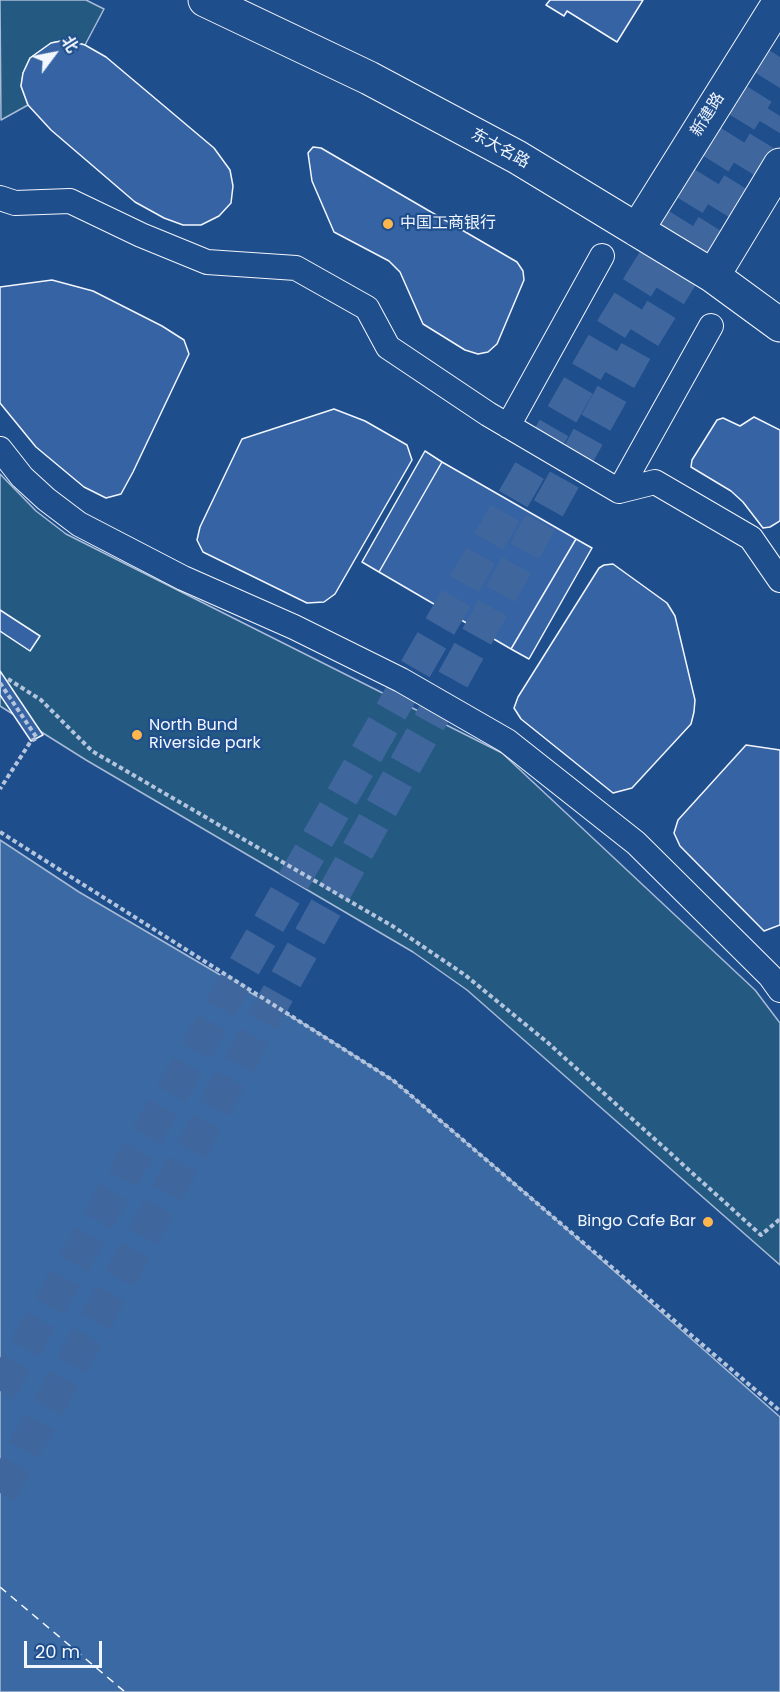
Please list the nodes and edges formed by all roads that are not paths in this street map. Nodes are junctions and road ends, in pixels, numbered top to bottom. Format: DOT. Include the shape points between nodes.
graph roads {
  1 [pos="205,0"];
  2 [pos="780,1"];
  3 [pos="780,165"];
  4 [pos="0,198"];
  5 [pos="637,230"];
  6 [pos="602,256"];
  7 [pos="713,276"];
  8 [pos="780,325"];
  9 [pos="711,326"];
  10 [pos="508,426"];
  11 [pos="0,449"];
  12 [pos="619,491"];
  13 [pos="780,580"];
  14 [pos="780,990"];
  1 -- 5 [label="main road, 东大名路" via="430,110"];
  2 -- 5 [label="main road, 新建路"];
  3 -- 7 [label="main road"];
  4 -- 10 [label="street" via="15,203 70,201 207,262 296,268 368,308 388,347"];
  5 -- 7 [label="main road, 东大名路"];
  6 -- 10 [label="street"];
  7 -- 8 [label="main road, 东大名路"];
  9 -- 12 [label="street"];
  10 -- 12 [label="street"];
  11 -- 14 [label="street" via="22,477 79,524 183,578 401,680 507,741 636,843"];
  12 -- 13 [label="street" via="655,482 751,538"];
}
